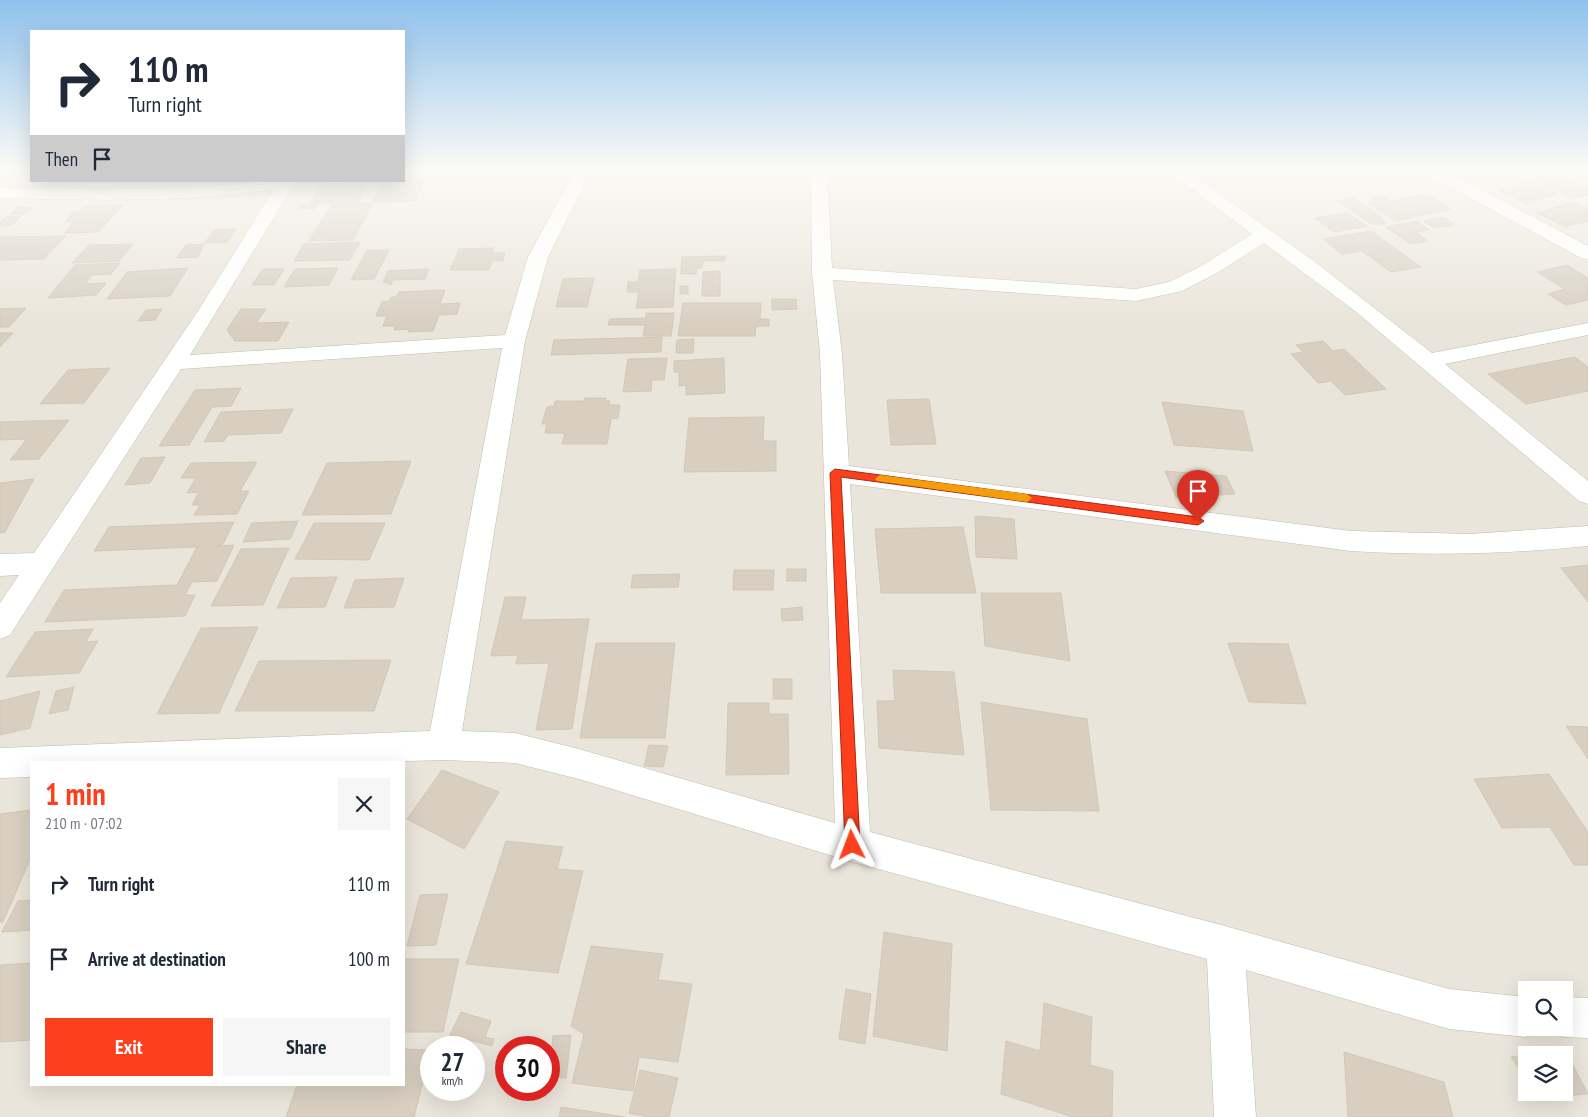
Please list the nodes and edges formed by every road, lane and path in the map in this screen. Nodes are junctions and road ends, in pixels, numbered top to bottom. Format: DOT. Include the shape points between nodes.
graph roads {
  1 [pos="262,222"];
  2 [pos="556,222"];
  3 [pos="821,222"];
  4 [pos="1247,222"];
  5 [pos="1529,222"];
  6 [pos="1264,234"];
  7 [pos="1588,254"];
  8 [pos="822,273"];
  9 [pos="1588,329"];
  10 [pos="514,341"];
  11 [pos="1427,361"];
  12 [pos="174,364"];
  13 [pos="835,473"];
  14 [pos="1588,495"];
  15 [pos="1588,536"];
  16 [pos="43,563"];
  17 [pos="0,565"];
  18 [pos="0,627"];
  19 [pos="444,745"];
  20 [pos="49,761"];
  21 [pos="30,762"];
  22 [pos="0,763"];
  23 [pos="852,845"];
  24 [pos="1225,945"];
  25 [pos="1518,1016"];
  26 [pos="1573,1018"];
  27 [pos="1588,1018"];
  28 [pos="1235,1117"];
  1 -- 12 [label="street"];
  2 -- 10 [label="street" via="538,257"];
  3 -- 8 [label="street"];
  4 -- 6 [label="street"];
  5 -- 7 [label="street"];
  6 -- 8 [label="street" via="1210,270 1175,287 1136,295"];
  6 -- 11 [label="street" via="1362,307"];
  8 -- 13 [label="street" via="831,353"];
  9 -- 11 [label="street"];
  10 -- 12 [label="street"];
  10 -- 19 [label="street"];
  11 -- 14 [label="street"];
  12 -- 16 [label="street"];
  13 -- 15 [label="street" via="1360,542 1460,546"];
  13 -- 23 [label="street"];
  16 -- 17 [label="street"];
  16 -- 18 [label="street"];
  19 -- 20 [label="street"];
  19 -- 23 [label="street" via="515,748 580,764"];
  21 -- 22 [label="street"];
  23 -- 24 [label="street"];
  24 -- 25 [label="street" via="1449,1008"];
  24 -- 28 [label="street"];
  26 -- 27 [label="street"];
}
